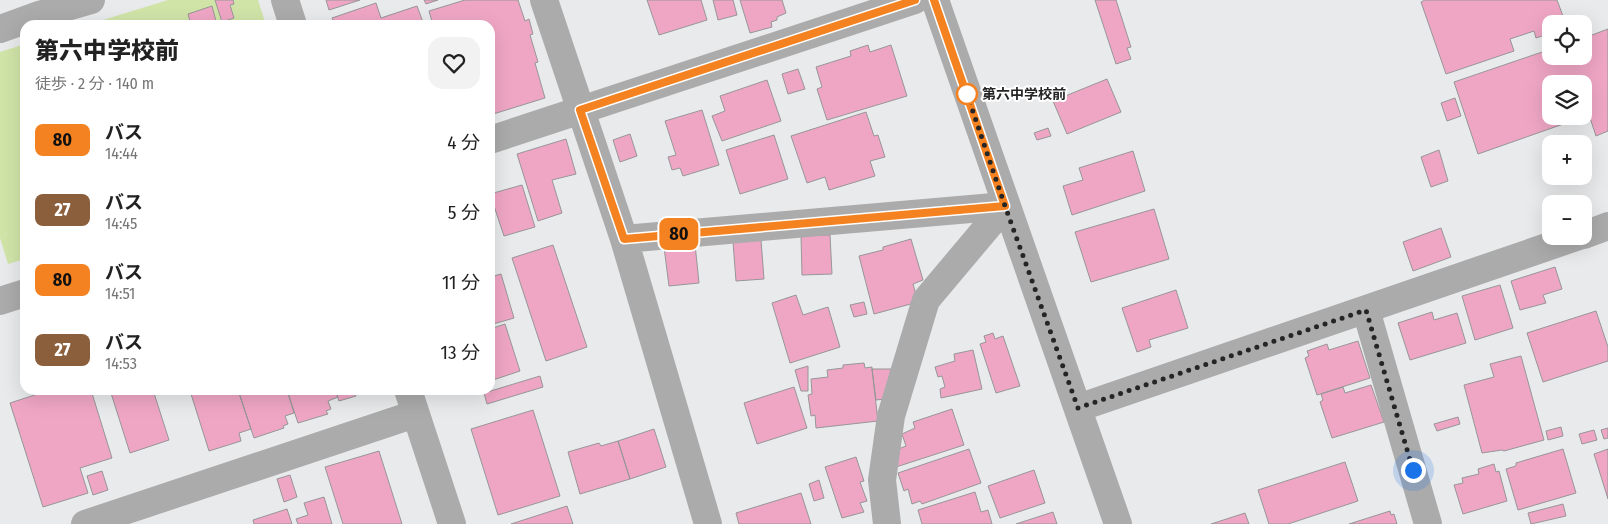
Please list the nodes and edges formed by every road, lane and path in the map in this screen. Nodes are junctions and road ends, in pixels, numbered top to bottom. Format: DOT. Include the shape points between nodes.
graph roads {
  1 [pos="91,0"];
  2 [pos="285,0"];
  3 [pos="544,0"];
  4 [pos="915,0"];
  5 [pos="934,0"];
  6 [pos="37,8"];
  7 [pos="291,20"];
  8 [pos="0,29"];
  9 [pos="580,110"];
  10 [pos="495,138"];
  11 [pos="1005,206"];
  12 [pos="1608,226"];
  13 [pos="1592,232"];
  14 [pos="624,239"];
  15 [pos="1553,245"];
  16 [pos="20,295"];
  17 [pos="0,301"];
  18 [pos="1366,310"];
  19 [pos="411,402"];
  20 [pos="1078,408"];
  21 [pos="96,522"];
  22 [pos="452,524"];
  23 [pos="708,524"];
  24 [pos="887,524"];
  25 [pos="1118,524"];
  26 [pos="1428,524"];
  1 -- 6 [label="street"];
  2 -- 7 [label="street"];
  3 -- 9 [label="street"];
  4 -- 9 [label="street"];
  5 -- 11 [label="street"];
  6 -- 8 [label="street"];
  9 -- 10 [label="street"];
  9 -- 14 [label="street"];
  11 -- 14 [label="street"];
  11 -- 20 [label="street"];
  11 -- 24 [label="street" via="926,300 891,416 882,480"];
  12 -- 13 [label="street"];
  14 -- 23 [label="street"];
  15 -- 18 [label="street"];
  16 -- 17 [label="street"];
  18 -- 20 [label="street"];
  18 -- 26 [label="street"];
  19 -- 21 [label="street"];
  19 -- 22 [label="street"];
  20 -- 25 [label="street"];
}
